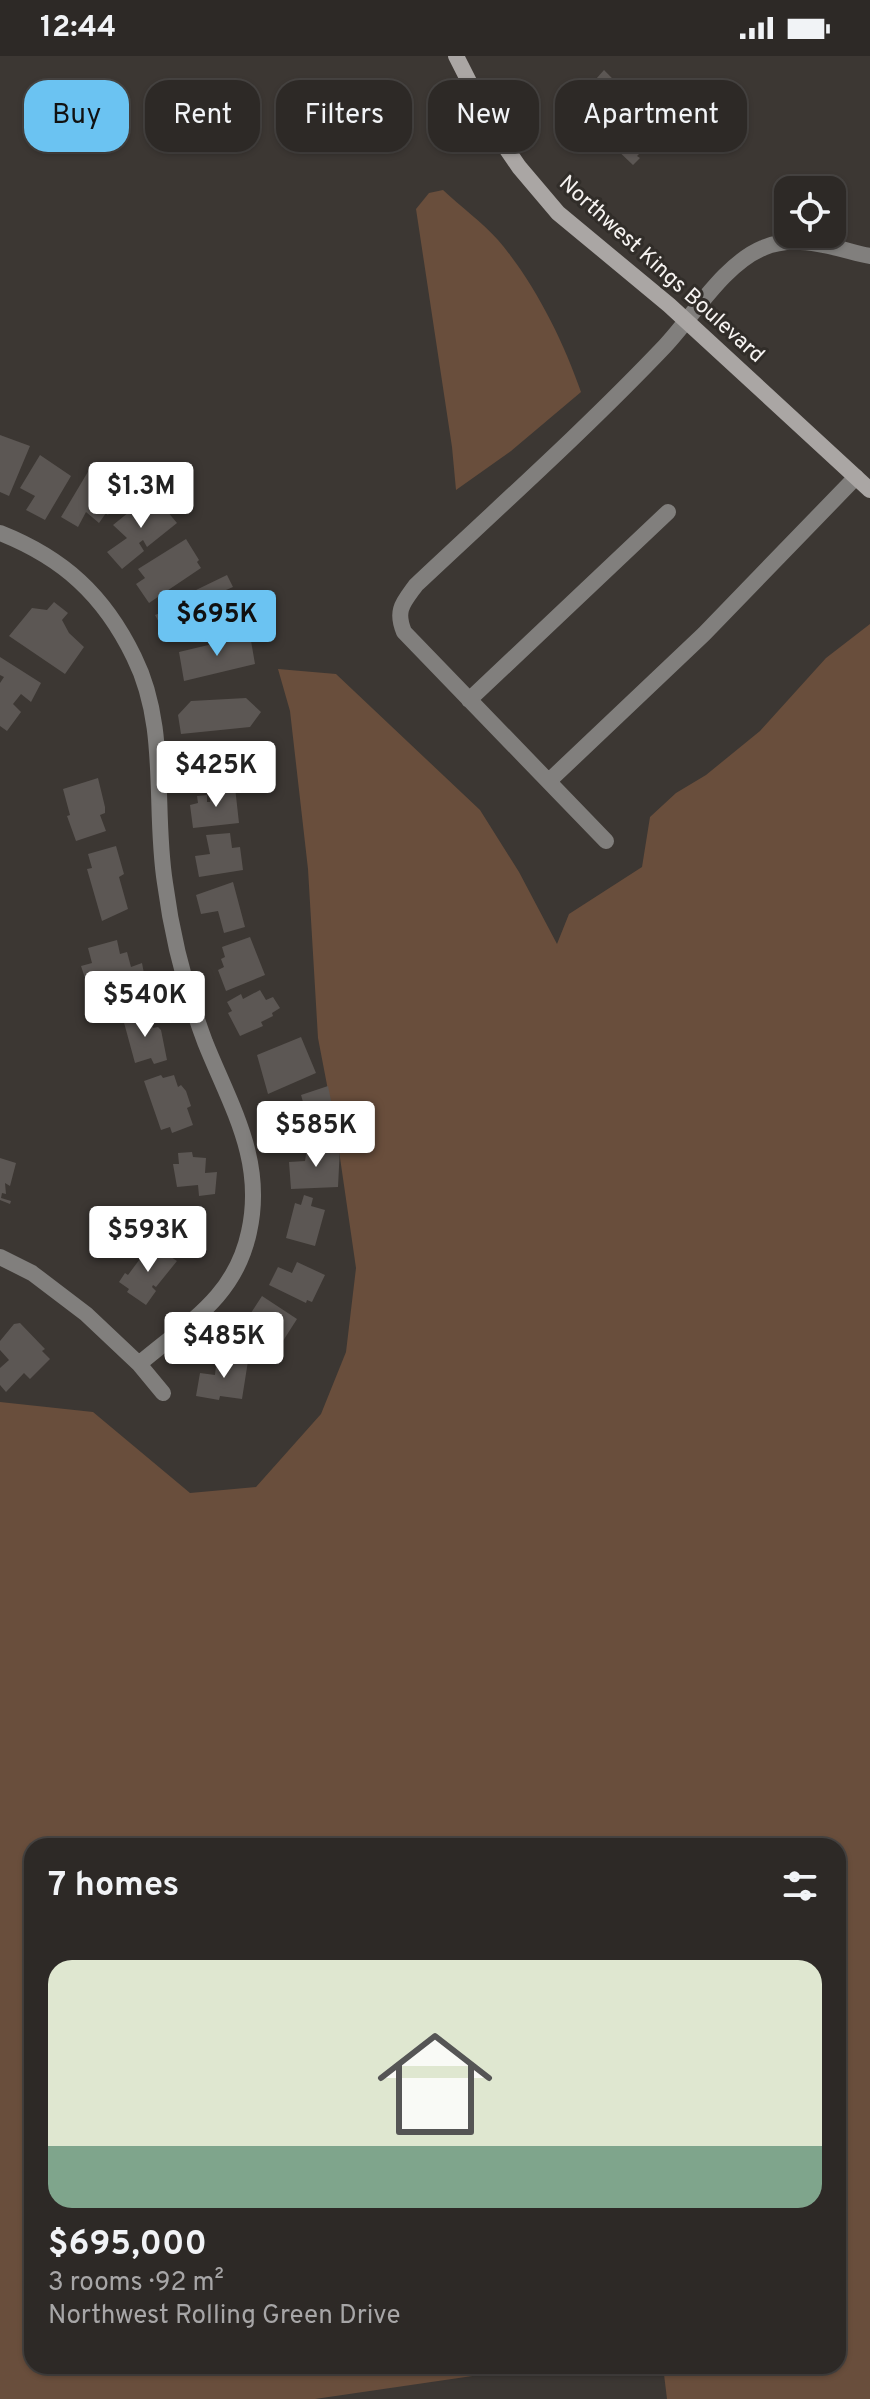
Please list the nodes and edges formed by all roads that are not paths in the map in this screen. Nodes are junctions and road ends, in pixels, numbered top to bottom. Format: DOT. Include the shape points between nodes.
graph roads {
  1 [pos="456,56"];
  2 [pos="870,256"];
  3 [pos="686,322"];
  4 [pos="856,477"];
  5 [pos="870,490"];
  6 [pos="668,512"];
  7 [pos="0,533"];
  8 [pos="469,700"];
  9 [pos="549,781"];
  10 [pos="606,841"];
  11 [pos="0,1257"];
  12 [pos="139,1364"];
  13 [pos="163,1393"];
  1 -- 3 [label="street, Northwest Kings Boulevard" via="493,129 558,213"];
  2 -- 3 [label="street" via="814,243 767,246 733,269"];
  3 -- 4 [label="street, Northwest Kings Boulevard"];
  3 -- 8 [label="street" via="416,585 402,605 399,619 404,632"];
  4 -- 5 [label="street, Northwest Kings Boulevard"];
  4 -- 9 [label="street" via="704,634"];
  6 -- 8 [label="street"];
  7 -- 12 [label="street" via="51,557 81,581 111,617 136,661 154,720 158,834 179,957 253,1170 249,1232 229,1283 198,1318"];
  8 -- 9 [label="street"];
  9 -- 10 [label="street"];
  11 -- 12 [label="street" via="62,1295"];
  12 -- 13 [label="street"];
}
